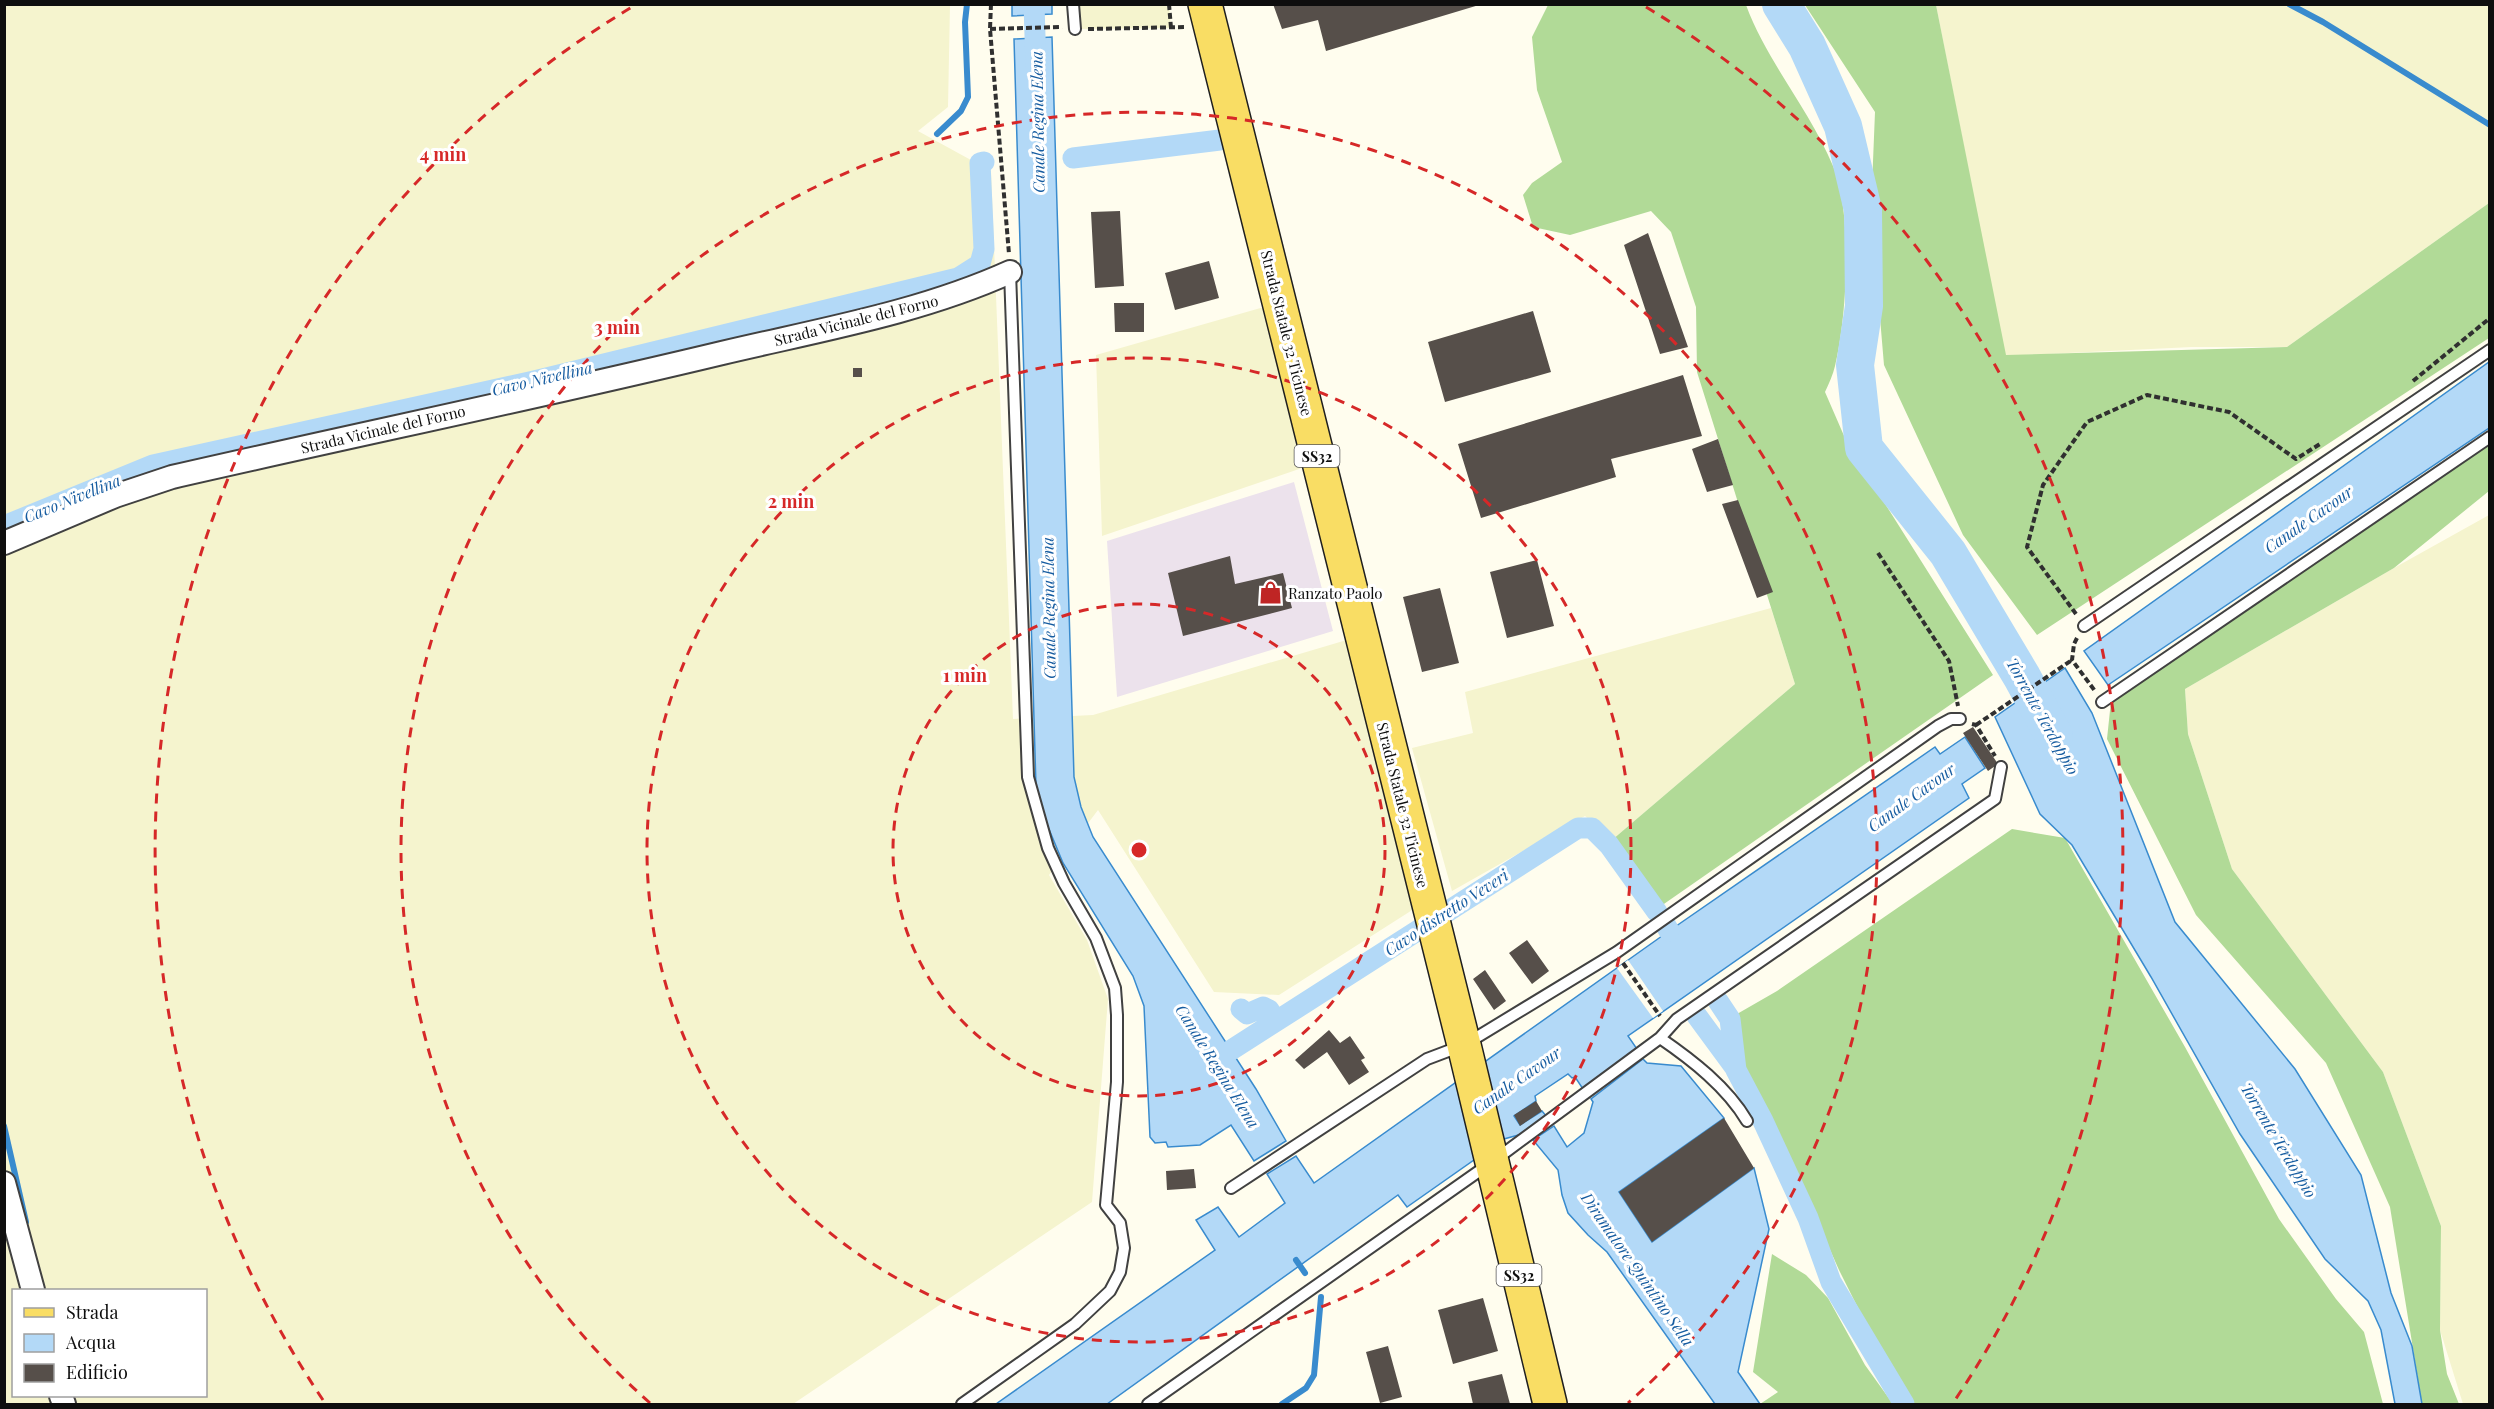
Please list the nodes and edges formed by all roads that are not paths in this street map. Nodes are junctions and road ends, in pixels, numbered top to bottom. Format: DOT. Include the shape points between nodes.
graph roads {
  1 [pos="1073,4"];
  2 [pos="1207,15"];
  3 [pos="1075,29"];
  4 [pos="1011,272"];
  5 [pos="2490,350"];
  6 [pos="2490,437"];
  7 [pos="4,543"];
  8 [pos="2084,626"];
  9 [pos="2102,702"];
  10 [pos="1960,719"];
  11 [pos="2001,767"];
  12 [pos="1660,1038"];
  13 [pos="1466,1055"];
  14 [pos="1747,1121"];
  15 [pos="1490,1154"];
  16 [pos="4,1183"];
  17 [pos="1231,1188"];
  18 [pos="33,1289"];
  19 [pos="962,1404"];
  20 [pos="1148,1404"];
  21 [pos="1550,1404"];
  1 -- 3 [label="lane"];
  2 -- 13 [label="main road, Strada Statale 32 Ticinese / SS32"];
  4 -- 7 [label="street, Strada Vicinale del Forno" via="906,309 172,477 115,496"];
  4 -- 19 [label="lane" via="1028,777 1047,848 1096,938 1115,988 1117,1082 1106,1204 1120,1223 1124,1248 1120,1272 1110,1291 1084,1316"];
  5 -- 8 [label="lane"];
  6 -- 9 [label="lane"];
  10 -- 13 [label="lane" via="1938,726"];
  11 -- 12 [label="lane" via="1995,799 1677,1018"];
  12 -- 14 [label="lane" via="1717,1085"];
  12 -- 15 [label="lane"];
  13 -- 15 [label="main road, SS32"];
  13 -- 17 [label="lane" via="1426,1059"];
  15 -- 20 [label="lane"];
  15 -- 21 [label="main road, SS32"];
  16 -- 18 [label="street"];
}
